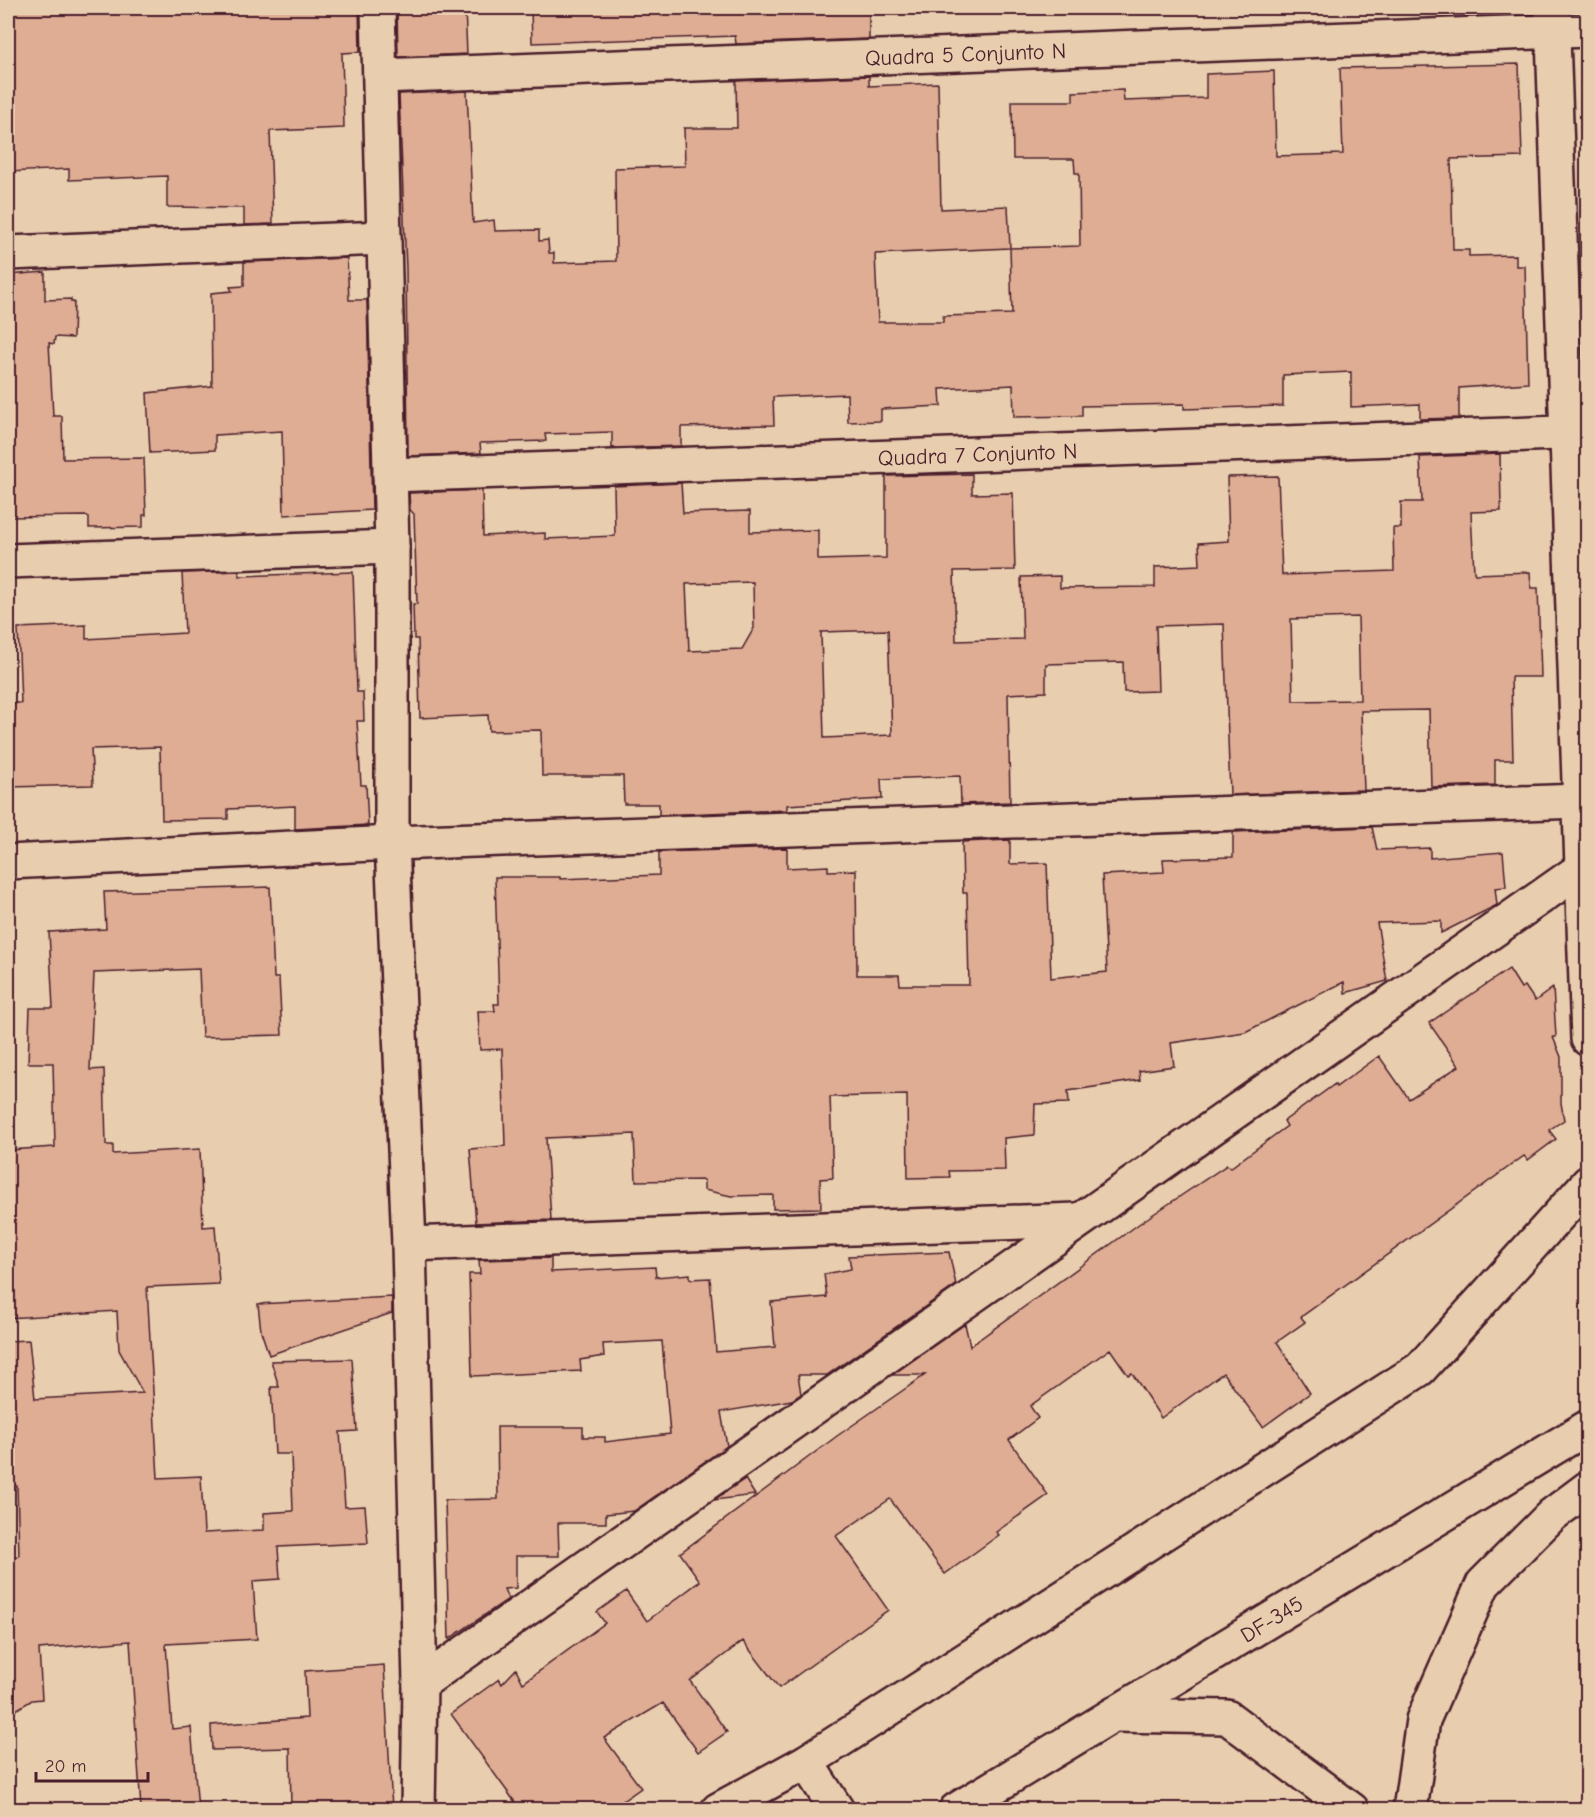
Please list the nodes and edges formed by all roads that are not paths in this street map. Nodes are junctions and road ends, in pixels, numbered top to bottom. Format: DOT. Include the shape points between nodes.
graph roads {
  1 [pos="378,8"];
  2 [pos="1553,19"];
  3 [pos="1587,30"];
  4 [pos="380,76"];
  5 [pos="384,238"];
  6 [pos="8,253"];
  7 [pos="1577,432"];
  8 [pos="390,475"];
  9 [pos="392,547"];
  10 [pos="8,561"];
  11 [pos="1580,801"];
  12 [pos="392,843"];
  13 [pos="8,862"];
  14 [pos="1585,866"];
  15 [pos="1587,1039"];
  16 [pos="1587,1183"];
  17 [pos="1077,1220"];
  18 [pos="409,1244"];
  19 [pos="1587,1427"];
  20 [pos="1587,1488"];
  21 [pos="420,1684"];
  22 [pos="1113,1715"];
  23 [pos="806,1762"];
  24 [pos="418,1809"];
  25 [pos="718,1809"];
  26 [pos="837,1809"];
  27 [pos="956,1809"];
  28 [pos="1352,1809"];
  29 [pos="1410,1809"];
  1 -- 4 [label="street"];
  2 -- 3 [label="street, Quadra 5 Conjunto N"];
  2 -- 4 [label="street, Quadra 5 Conjunto N"];
  2 -- 7 [label="street"];
  4 -- 5 [label="street"];
  5 -- 6 [label="street"];
  5 -- 8 [label="street"];
  7 -- 8 [label="street, Quadra 7 Conjunto N"];
  7 -- 11 [label="street"];
  8 -- 9 [label="street"];
  9 -- 10 [label="street"];
  9 -- 12 [label="street"];
  11 -- 12 [label="street"];
  11 -- 14 [label="street"];
  12 -- 13 [label="street"];
  12 -- 18 [label="street"];
  14 -- 15 [label="street"];
  14 -- 17 [label="street"];
  16 -- 23 [label="street" via="1420,1369"];
  17 -- 18 [label="street"];
  17 -- 21 [label="street"];
  18 -- 21 [label="street"];
  19 -- 22 [label="street, DF-345 / DF-345"];
  20 -- 29 [label="street" via="1552,1515 1483,1584 1423,1720"];
  21 -- 24 [label="street"];
  22 -- 27 [label="street, DF-345"];
  22 -- 28 [label="street" via="1227,1717"];
  23 -- 25 [label="street"];
  23 -- 26 [label="street"];
}
